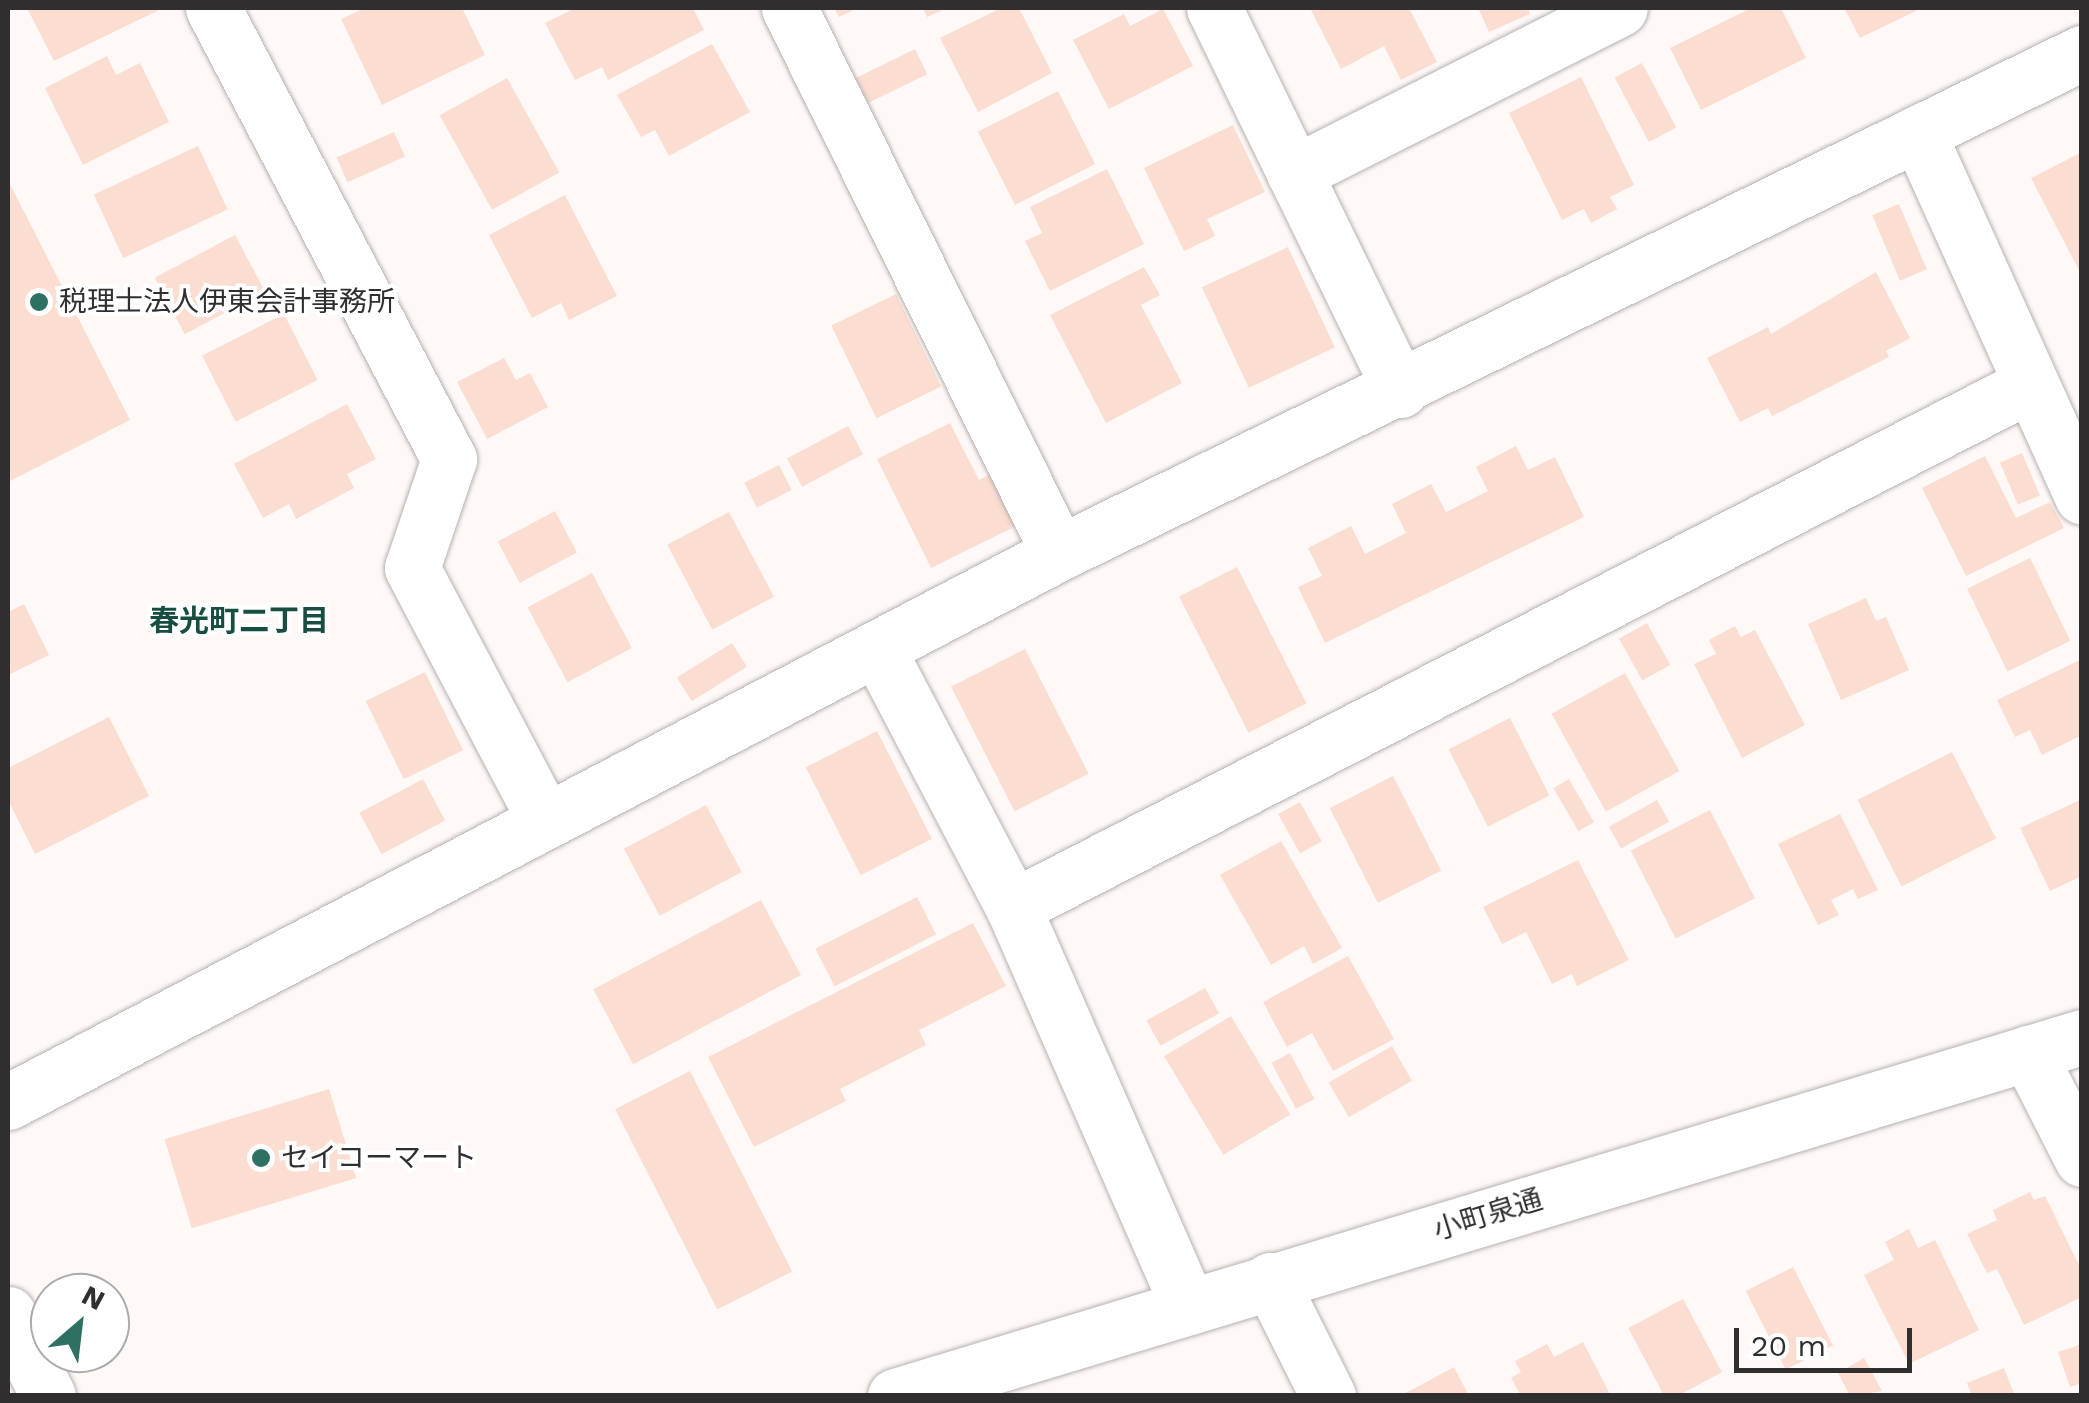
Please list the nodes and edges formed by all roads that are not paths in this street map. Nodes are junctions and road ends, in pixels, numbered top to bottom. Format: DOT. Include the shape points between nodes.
graph roads {
  1 [pos="213,8"];
  2 [pos="789,8"];
  3 [pos="1214,8"];
  4 [pos="1620,8"];
  5 [pos="2082,53"];
  6 [pos="1918,133"];
  7 [pos="1294,173"];
  8 [pos="2029,385"];
  9 [pos="1400,390"];
  10 [pos="2082,496"];
  11 [pos="1059,552"];
  12 [pos="878,650"];
  13 [pos="545,820"];
  14 [pos="1014,907"];
  15 [pos="2082,1037"];
  16 [pos="2028,1053"];
  17 [pos="8,1102"];
  18 [pos="2082,1159"];
  19 [pos="1270,1280"];
  20 [pos="1189,1308"];
  21 [pos="8,1314"];
  22 [pos="48,1396"];
  23 [pos="895,1396"];
  24 [pos="1328,1396"];
  1 -- 13 [label="street" via="450,459 412,568"];
  2 -- 11 [label="street"];
  3 -- 7 [label="street"];
  4 -- 7 [label="street"];
  5 -- 6 [label="street"];
  6 -- 8 [label="street"];
  6 -- 9 [label="street"];
  7 -- 9 [label="street"];
  8 -- 10 [label="street"];
  8 -- 14 [label="street"];
  9 -- 11 [label="street"];
  11 -- 12 [label="street"];
  12 -- 13 [label="street"];
  12 -- 14 [label="street"];
  13 -- 17 [label="street"];
  14 -- 20 [label="street"];
  15 -- 16 [label="street, 小町泉通"];
  16 -- 18 [label="street"];
  16 -- 19 [label="street, 小町泉通"];
  19 -- 20 [label="street, 小町泉通"];
  19 -- 24 [label="street"];
  20 -- 23 [label="street, 小町泉通"];
  21 -- 22 [label="street"];
}
